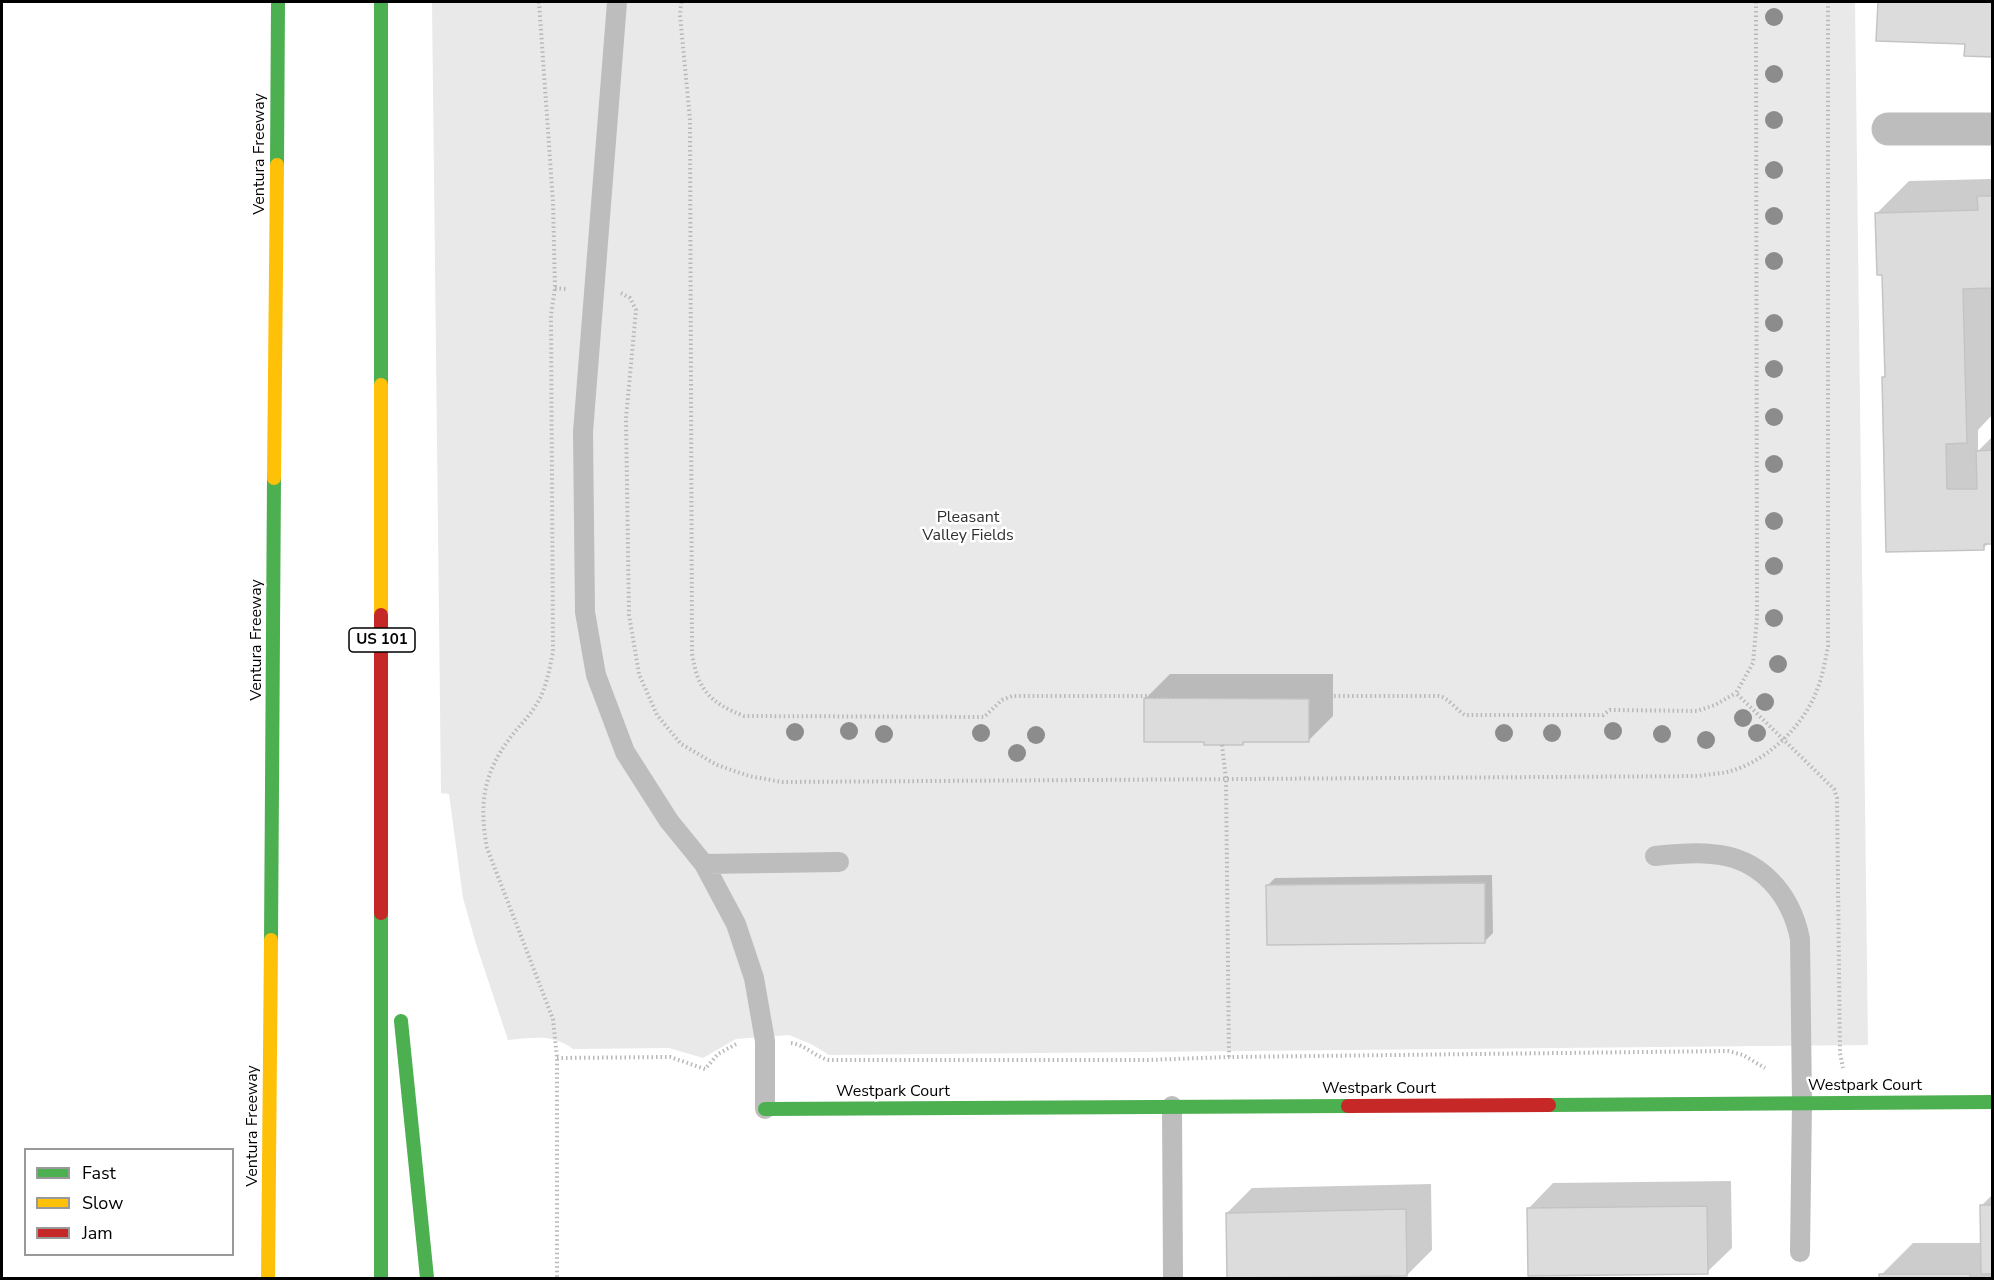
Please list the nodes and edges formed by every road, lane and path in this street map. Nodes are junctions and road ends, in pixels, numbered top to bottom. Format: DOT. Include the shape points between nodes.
graph roads {
  1 [pos="278,2"];
  2 [pos="381,2"];
  3 [pos="539,2"];
  4 [pos="617,2"];
  5 [pos="681,2"];
  6 [pos="1756,2"];
  7 [pos="1828,2"];
  8 [pos="1888,129"];
  9 [pos="1992,129"];
  10 [pos="621,292"];
  11 [pos="1736,693"];
  12 [pos="1783,740"];
  13 [pos="1222,746"];
  14 [pos="1226,779"];
  15 [pos="383,837"];
  16 [pos="1655,856"];
  17 [pos="839,862"];
  18 [pos="704,864"];
  19 [pos="394,953"];
  20 [pos="400,1011"];
  21 [pos="765,1041"];
  22 [pos="1229,1057"];
  23 [pos="557,1058"];
  24 [pos="1843,1068"];
  25 [pos="1767,1069"];
  26 [pos="1992,1102"];
  27 [pos="1802,1103"];
  28 [pos="1172,1106"];
  29 [pos="765,1109"];
  30 [pos="1800,1251"];
  31 [pos="268,1278"];
  32 [pos="381,1278"];
  33 [pos="427,1278"];
  34 [pos="557,1278"];
  35 [pos="1173,1278"];
  1 -- 31 [label="main road, Ventura Freeway"];
  2 -- 15 [label="main road, US 101"];
  3 -- 23 [label="path" via="555,288 553,652 537,705 494,762 482,804 487,848 553,1019"];
  4 -- 18 [label="lane" via="583,432 585,612 596,675 625,752 669,821"];
  5 -- 11 [label="path" via="690,120 692,653 694,672 703,688 724,708 744,716 984,717 1012,696 1438,696 1466,715 1603,715 1610,710 1697,711"];
  6 -- 11 [label="path" via="1757,618 1753,663"];
  7 -- 12 [label="path" via="1828,646 1814,696"];
  8 -- 9 [label="street"];
  10 -- 14 [label="path" via="630,298 636,310 626,418 629,615 639,674 657,715 681,744 717,765 782,782"];
  11 -- 12 [label="path"];
  12 -- 14 [label="path" via="1749,764 1699,776"];
  12 -- 24 [label="path" via="1834,789 1837,798"];
  13 -- 14 [label="path"];
  14 -- 22 [label="path"];
  15 -- 19 [label="main road"];
  15 -- 32 [label="main road, US 101"];
  16 -- 27 [label="lane" via="1711,854 1743,861 1772,881 1788,902 1800,939"];
  17 -- 18 [label="lane"];
  18 -- 21 [label="lane" via="736,924 754,978"];
  20 -- 33 [label="main road"];
  21 -- 22 [label="path" via="799,1044 829,1060"];
  21 -- 23 [label="path" via="739,1043 718,1054 705,1069 670,1057"];
  21 -- 29 [label="lane"];
  22 -- 25 [label="path" via="1728,1051"];
  23 -- 34 [label="path"];
  26 -- 27 [label="main road, Westpark Court"];
  27 -- 28 [label="main road, Westpark Court"];
  27 -- 30 [label="lane"];
  28 -- 29 [label="main road, Westpark Court"];
  28 -- 35 [label="lane"];
}
